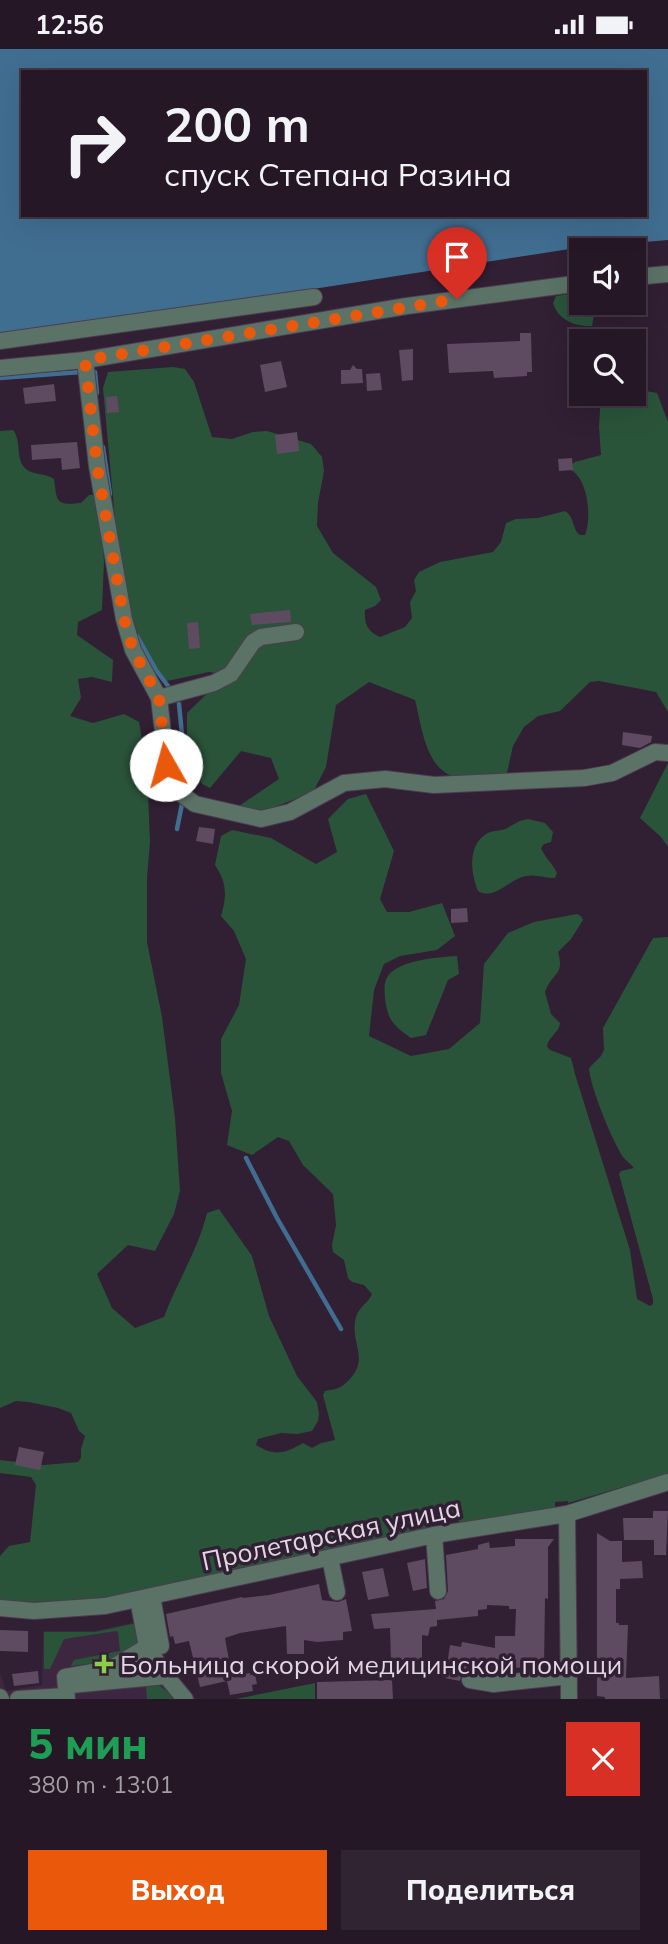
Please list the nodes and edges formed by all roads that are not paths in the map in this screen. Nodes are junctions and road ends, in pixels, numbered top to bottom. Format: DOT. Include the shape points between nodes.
graph roads {
  1 [pos="668,274"];
  2 [pos="646,276"];
  3 [pos="569,285"];
  4 [pos="314,297"];
  5 [pos="0,341"];
  6 [pos="85,360"];
  7 [pos="0,368"];
  8 [pos="296,632"];
  9 [pos="159,698"];
  10 [pos="668,753"];
  11 [pos="668,1482"];
  12 [pos="567,1514"];
  13 [pos="434,1535"];
  14 [pos="330,1558"];
  15 [pos="438,1591"];
  16 [pos="337,1593"];
  17 [pos="145,1597"];
  18 [pos="0,1608"];
  19 [pos="154,1647"];
  20 [pos="569,1676"];
  21 [pos="166,1677"];
  22 [pos="470,1680"];
  23 [pos="66,1693"];
  24 [pos="18,1699"];
  25 [pos="185,1699"];
  26 [pos="569,1699"];
  1 -- 2 [label="street"];
  3 -- 6 [label="street" via="407,306"];
  4 -- 5 [label="street"];
  6 -- 7 [label="street"];
  6 -- 9 [label="street" via="97,466 124,619 133,650"];
  8 -- 9 [label="street" via="261,637 231,674 214,684"];
  9 -- 10 [label="street" via="169,785 195,804 261,819 290,812 344,783 385,779 434,785 584,778 612,773 655,753"];
  11 -- 12 [label="street, Пролетарская улица"];
  12 -- 13 [label="street, Пролетарская улица"];
  12 -- 20 [label="street"];
  13 -- 14 [label="street, Пролетарская улица"];
  13 -- 15 [label="street"];
  14 -- 16 [label="street"];
  14 -- 17 [label="street, Пролетарская улица"];
  17 -- 18 [label="street, Пролетарская улица" via="71,1610"];
  17 -- 19 [label="street"];
  19 -- 21 [label="street"];
  19 -- 23 [label="street" via="110,1669 65,1677"];
  20 -- 22 [label="street" via="494,1684"];
  20 -- 26 [label="street"];
  21 -- 23 [label="street"];
  21 -- 25 [label="street"];
  23 -- 24 [label="street"];
}
